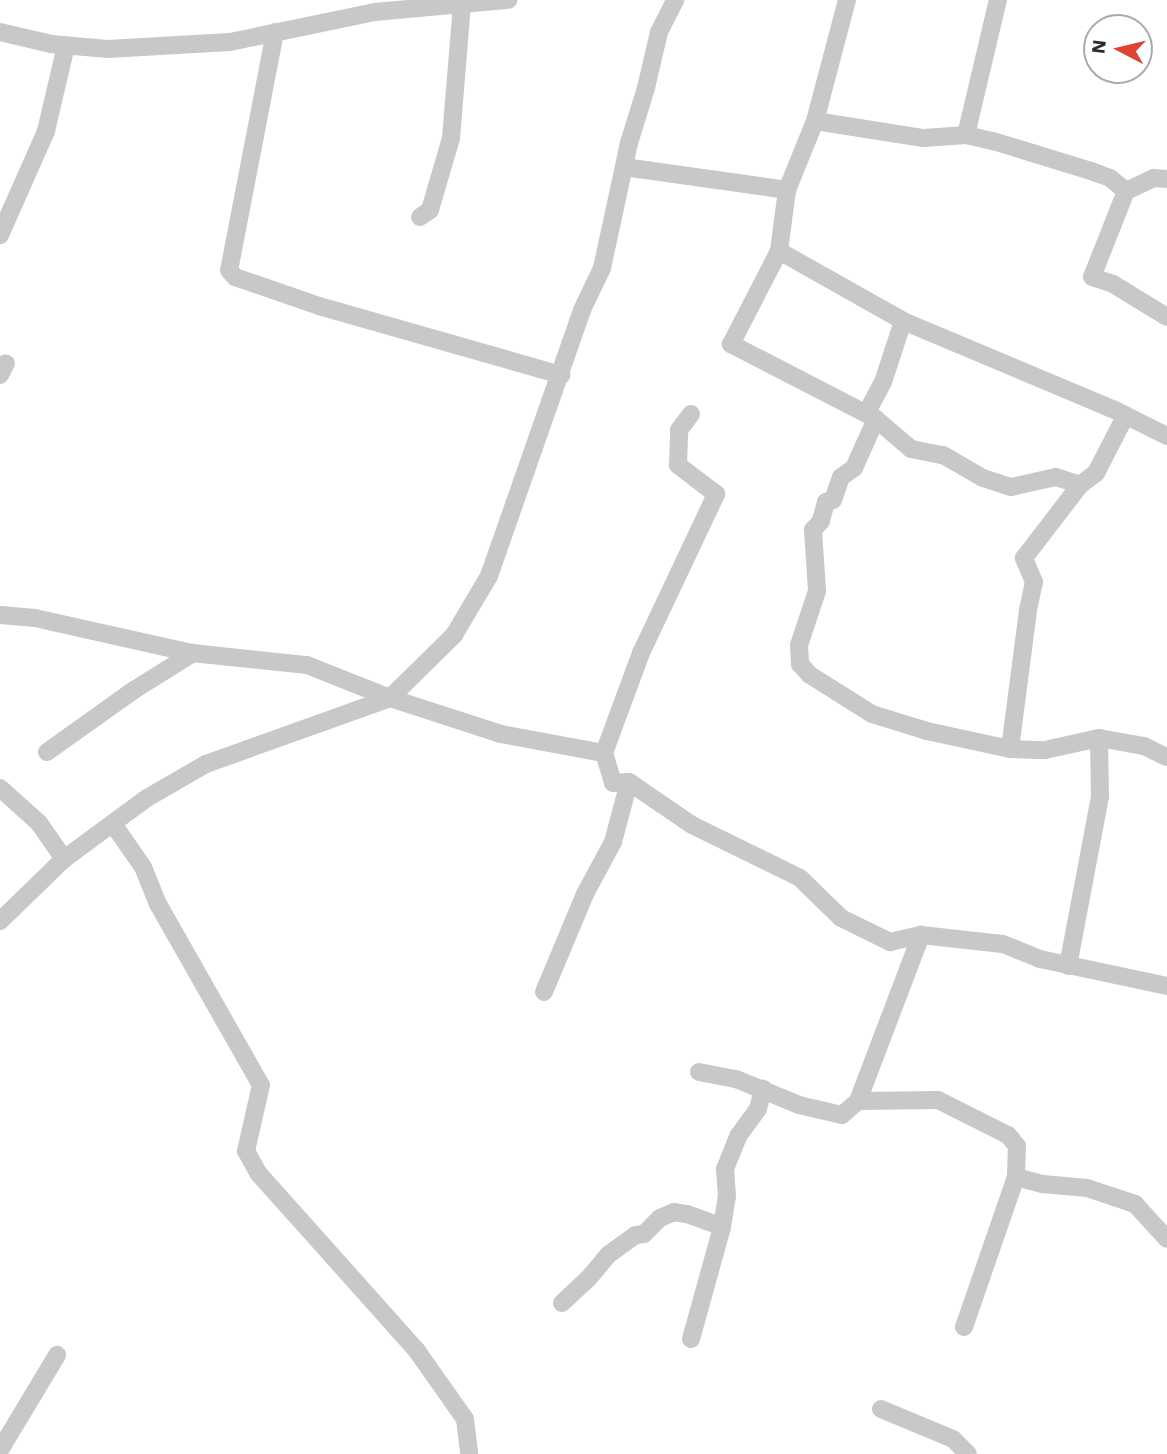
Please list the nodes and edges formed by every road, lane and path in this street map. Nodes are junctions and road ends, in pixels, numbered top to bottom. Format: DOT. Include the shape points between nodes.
graph roads {
  1 [pos="508,0"];
  2 [pos="675,0"];
  3 [pos="847,0"];
  4 [pos="999,0"];
  5 [pos="462,4"];
  6 [pos="376,6"];
  7 [pos="0,32"];
  8 [pos="275,32"];
  9 [pos="66,46"];
  10 [pos="815,121"];
  11 [pos="965,135"];
  12 [pos="624,167"];
  13 [pos="1167,179"];
  14 [pos="786,190"];
  15 [pos="1126,191"];
  16 [pos="420,217"];
  17 [pos="0,235"];
  18 [pos="779,251"];
  19 [pos="1167,317"];
  20 [pos="903,321"];
  21 [pos="561,375"];
  22 [pos="691,414"];
  23 [pos="1126,415"];
  24 [pos="871,416"];
  25 [pos="1167,436"];
  26 [pos="1080,485"];
  27 [pos="1,615"];
  28 [pos="193,653"];
  29 [pos="390,698"];
  30 [pos="1099,738"];
  31 [pos="1010,748"];
  32 [pos="47,752"];
  33 [pos="604,753"];
  34 [pos="1167,757"];
  35 [pos="629,782"];
  36 [pos="0,788"];
  37 [pos="113,824"];
  38 [pos="64,859"];
  39 [pos="0,921"];
  40 [pos="921,935"];
  41 [pos="1068,966"];
  42 [pos="1167,986"];
  43 [pos="544,992"];
  44 [pos="699,1072"];
  45 [pos="763,1089"];
  46 [pos="858,1101"];
  47 [pos="1016,1177"];
  48 [pos="722,1227"];
  49 [pos="1167,1239"];
  50 [pos="562,1303"];
  51 [pos="964,1327"];
  52 [pos="691,1339"];
  53 [pos="57,1355"];
  54 [pos="881,1409"];
  55 [pos="0,1450"];
  56 [pos="469,1454"];
  57 [pos="968,1454"];
  1 -- 5 [label="street"];
  2 -- 12 [label="street" via="659,32"];
  3 -- 10 [label="street"];
  4 -- 11 [label="street"];
  5 -- 6 [label="street"];
  5 -- 16 [label="street" via="451,138 430,210"];
  6 -- 8 [label="street"];
  7 -- 9 [label="street"];
  8 -- 9 [label="street" via="230,42 108,49"];
  8 -- 21 [label="street" via="229,270 235,277 319,306"];
  9 -- 17 [label="street" via="46,131"];
  10 -- 11 [label="street" via="924,138"];
  10 -- 14 [label="street"];
  11 -- 15 [label="street" via="1091,171"];
  12 -- 14 [label="street"];
  12 -- 21 [label="street" via="602,268 582,310"];
  13 -- 15 [label="street" via="1154,178"];
  14 -- 18 [label="street"];
  15 -- 19 [label="street" via="1092,277 1114,284"];
  18 -- 20 [label="street"];
  18 -- 24 [label="street" via="730,344"];
  20 -- 23 [label="street"];
  20 -- 24 [label="street"];
  21 -- 29 [label="street" via="489,576 454,635"];
  22 -- 33 [label="street" via="679,430 678,465 716,494 641,653"];
  23 -- 25 [label="street"];
  23 -- 26 [label="street" via="1096,473"];
  24 -- 26 [label="street" via="911,449 943,455 983,478 1012,487 1056,477"];
  24 -- 31 [label="street" via="854,468 841,477 833,500 826,502 813,530 817,591 799,645 800,664 872,714"];
  26 -- 31 [label="street" via="1024,558 1034,582"];
  27 -- 28 [label="street" via="35,618"];
  28 -- 29 [label="street" via="307,665"];
  28 -- 32 [label="street"];
  29 -- 33 [label="street" via="500,734"];
  29 -- 37 [label="street" via="206,764"];
  30 -- 31 [label="street" via="1045,750"];
  30 -- 34 [label="street" via="1144,746"];
  30 -- 41 [label="street" via="1100,796"];
  33 -- 35 [label="street" via="613,783"];
  35 -- 40 [label="street" via="692,825 800,878 841,918 890,942"];
  35 -- 43 [label="street" via="613,842 585,894"];
  36 -- 38 [label="street" via="39,823"];
  37 -- 38 [label="street"];
  37 -- 56 [label="street" via="143,867 158,904 261,1085 246,1150 259,1174 417,1351 465,1419"];
  38 -- 39 [label="street"];
  40 -- 41 [label="street" via="1003,944"];
  40 -- 46 [label="street"];
  41 -- 42 [label="street"];
  44 -- 45 [label="street"];
  45 -- 46 [label="street" via="799,1105 842,1115"];
  45 -- 48 [label="street" via="758,1108 739,1135 725,1169"];
  46 -- 47 [label="street" via="938,1100 1009,1135 1017,1146"];
  47 -- 49 [label="street" via="1087,1188 1135,1203"];
  47 -- 51 [label="street"];
  48 -- 50 [label="street" via="674,1212 660,1218 608,1255"];
  48 -- 52 [label="street"];
  53 -- 55 [label="street"];
  54 -- 57 [label="street" via="953,1438"];
}
